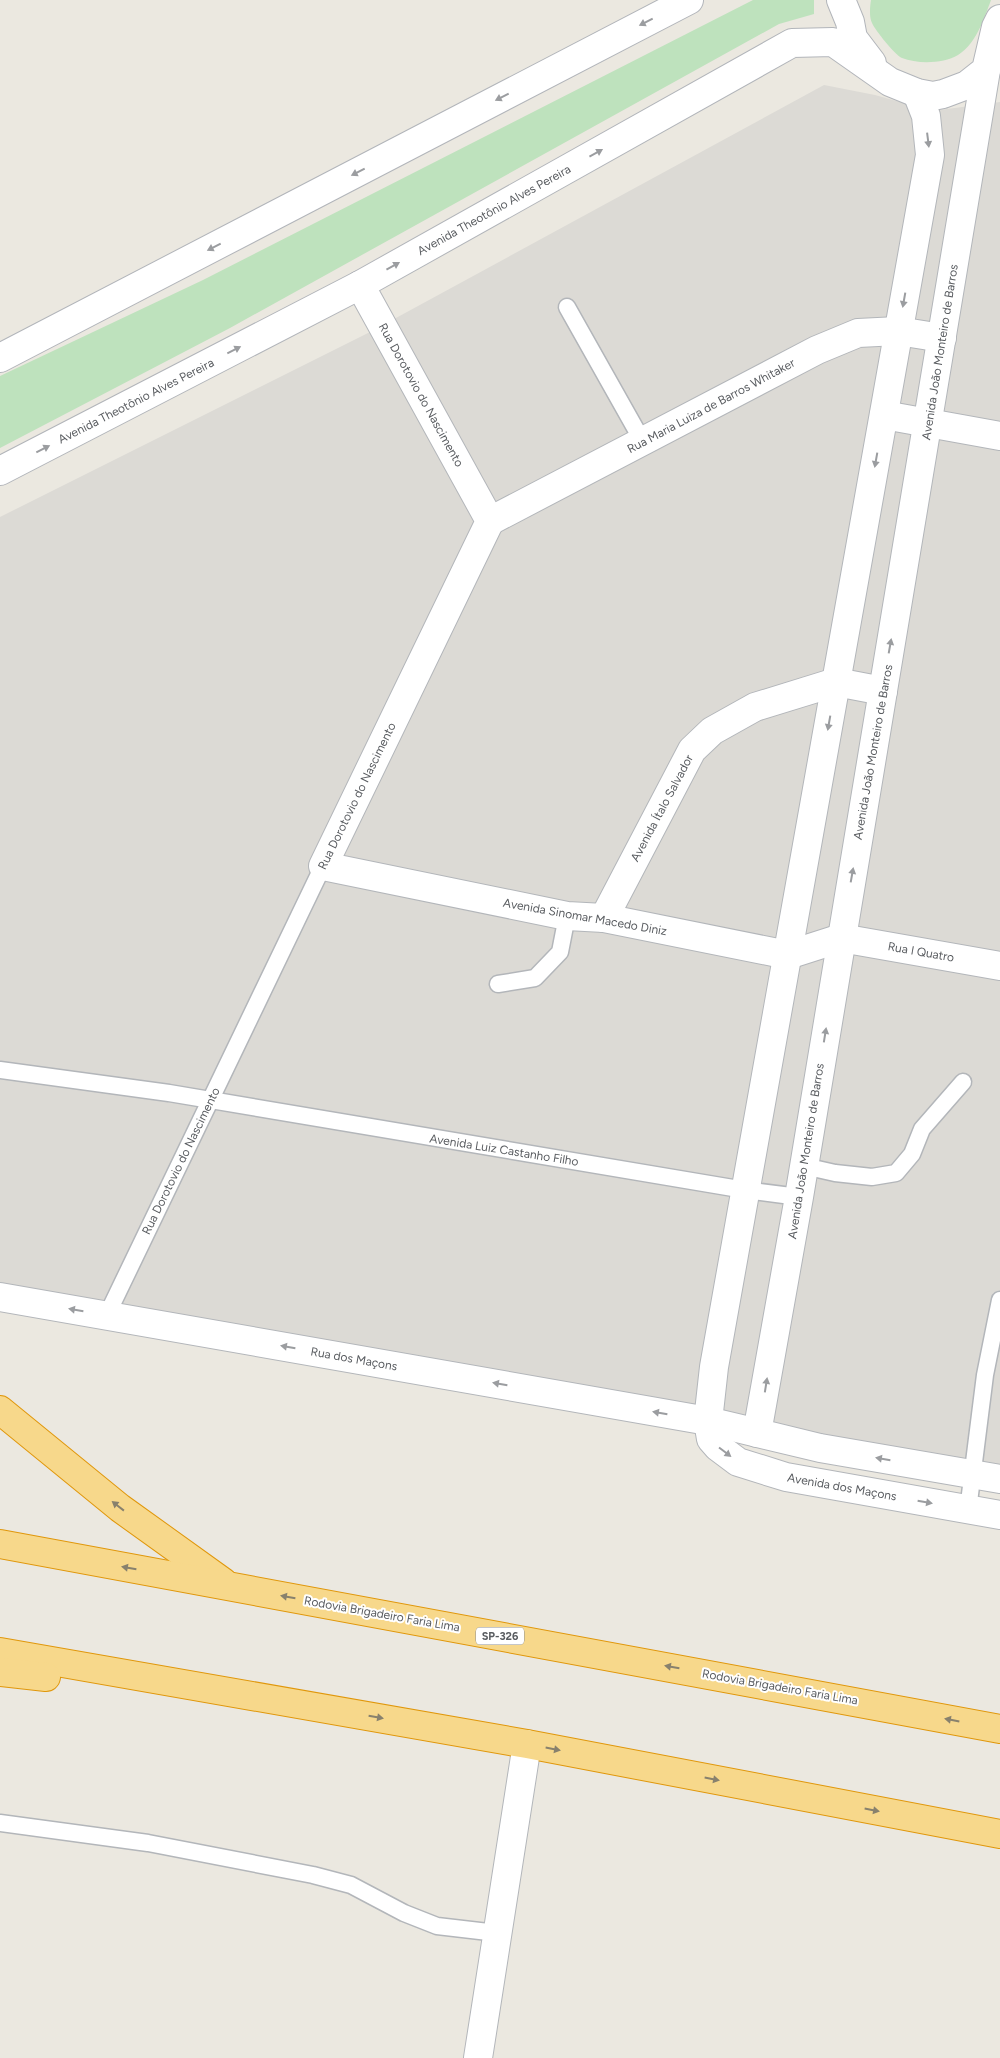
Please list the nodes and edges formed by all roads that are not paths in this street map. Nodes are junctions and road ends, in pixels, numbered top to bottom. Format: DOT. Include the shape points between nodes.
graph roads {
  1 [pos="689,0"];
  2 [pos="841,0"];
  3 [pos="1000,19"];
  4 [pos="986,70"];
  5 [pos="890,82"];
  6 [pos="917,92"];
  7 [pos="360,285"];
  8 [pos="567,307"];
  9 [pos="898,331"];
  10 [pos="942,338"];
  11 [pos="0,358"];
  12 [pos="884,415"];
  13 [pos="928,423"];
  14 [pos="1000,436"];
  15 [pos="643,442"];
  16 [pos="0,471"];
  17 [pos="490,521"];
  18 [pos="836,682"];
  19 [pos="883,691"];
  20 [pos="324,866"];
  21 [pos="567,916"];
  22 [pos="604,918"];
  23 [pos="841,938"];
  24 [pos="788,955"];
  25 [pos="1000,966"];
  26 [pos="498,984"];
  27 [pos="0,1070"];
  28 [pos="963,1082"];
  29 [pos="210,1101"];
  30 [pos="804,1166"];
  31 [pos="745,1190"];
  32 [pos="799,1197"];
  33 [pos="0,1297"];
  34 [pos="1000,1300"];
  35 [pos="107,1315"];
  36 [pos="997,1325"];
  37 [pos="0,1410"];
  38 [pos="708,1421"];
  39 [pos="757,1433"];
  40 [pos="972,1474"];
  41 [pos="1000,1479"];
  42 [pos="968,1510"];
  43 [pos="1000,1515"];
  44 [pos="0,1544"];
  45 [pos="228,1586"];
  46 [pos="0,1652"];
  47 [pos="0,1672"];
  48 [pos="347,1712"];
  49 [pos="1000,1729"];
  50 [pos="527,1744"];
  51 [pos="0,1823"];
  52 [pos="1000,1834"];
  53 [pos="497,1933"];
  54 [pos="478,2058"];
  1 -- 11 [label="street, one-way"];
  2 -- 5 [label="street" via="853,38"];
  3 -- 4 [label="street, Avenida João Monteiro de Barros"];
  4 -- 6 [label="street, Avenida Theotônio Alves Pereira" via="967,85 943,94 932,96"];
  4 -- 10 [label="street, Avenida João Monteiro de Barros"];
  5 -- 6 [label="street, Avenida Theotônio Alves Pereira"];
  7 -- 5 [label="street, Avenida Theotônio Alves Pereira, one-way" via="792,43 833,42"];
  6 -- 9 [label="street, one-way" via="926,116 930,155"];
  16 -- 7 [label="street, Avenida Theotônio Alves Pereira, one-way"];
  7 -- 17 [label="street, Rua Dorotovio do Nascimento"];
  8 -- 15 [label="lane"];
  9 -- 10 [label="street, Rua Maria Luiza de Barros Whitaker"];
  9 -- 12 [label="street"];
  9 -- 15 [label="street, Rua Maria Luiza de Barros Whitaker" via="858,333 817,350"];
  10 -- 13 [label="street, Avenida João Monteiro de Barros"];
  12 -- 13 [label="street"];
  12 -- 18 [label="street, one-way"];
  13 -- 14 [label="street"];
  19 -- 13 [label="street, Avenida João Monteiro de Barros, one-way"];
  15 -- 17 [label="street, Rua Maria Luiza de Barros Whitaker"];
  17 -- 20 [label="street, Rua Dorotovio do Nascimento"];
  18 -- 19 [label="street, Avenida Ítalo Salvador"];
  18 -- 22 [label="street, Avenida Ítalo Salvador" via="755,707 712,731 692,750"];
  18 -- 24 [label="street, one-way"];
  23 -- 19 [label="street, Avenida João Monteiro de Barros, one-way"];
  20 -- 21 [label="street, Avenida Sinomar Macedo Diniz"];
  20 -- 29 [label="lane, Rua Dorotovio do Nascimento"];
  21 -- 22 [label="street, Avenida Sinomar Macedo Diniz"];
  21 -- 26 [label="lane" via="560,952 535,978"];
  22 -- 24 [label="street, Avenida Sinomar Macedo Diniz"];
  23 -- 24 [label="street"];
  23 -- 25 [label="street, Rua I Quatro"];
  30 -- 23 [label="street, Avenida João Monteiro de Barros, one-way"];
  24 -- 31 [label="street"];
  27 -- 29 [label="lane, Avenida Luiz Castanho Filho"];
  28 -- 30 [label="lane" via="922,1129 912,1154 896,1173 872,1178"];
  29 -- 31 [label="lane, Avenida Luiz Castanho Filho"];
  29 -- 35 [label="lane, Rua Dorotovio do Nascimento"];
  30 -- 32 [label="street, Avenida João Monteiro de Barros"];
  31 -- 32 [label="lane, Avenida Luiz Castanho Filho"];
  31 -- 38 [label="street" via="714,1367"];
  39 -- 32 [label="street, Avenida João Monteiro de Barros, one-way"];
  35 -- 33 [label="street, Rua dos Maçons, one-way"];
  34 -- 36 [label="lane"];
  38 -- 35 [label="street, Rua dos Maçons, one-way"];
  36 -- 40 [label="lane" via="985,1374"];
  45 -- 37 [label="highway, one-way" via="120,1508"];
  38 -- 39 [label="street, Rua dos Maçons"];
  38 -- 42 [label="street, Avenida dos Maçons, one-way" via="711,1439 738,1462 786,1477"];
  40 -- 39 [label="street, one-way" via="820,1448"];
  40 -- 41 [label="street"];
  40 -- 42 [label="lane"];
  42 -- 43 [label="street, Avenida dos Maçons"];
  45 -- 44 [label="highway, Rodovia Brigadeiro Faria Lima / SP-326, one-way"];
  49 -- 45 [label="highway, Rodovia Brigadeiro Faria Lima / SP-326, one-way"];
  46 -- 48 [label="highway"];
  47 -- 48 [label="highway"];
  48 -- 50 [label="highway, one-way"];
  50 -- 52 [label="highway, one-way"];
  50 -- 53 [label="street"];
  51 -- 53 [label="lane" via="148,1843 313,1875 351,1885 437,1926"];
  53 -- 54 [label="street"];
}
